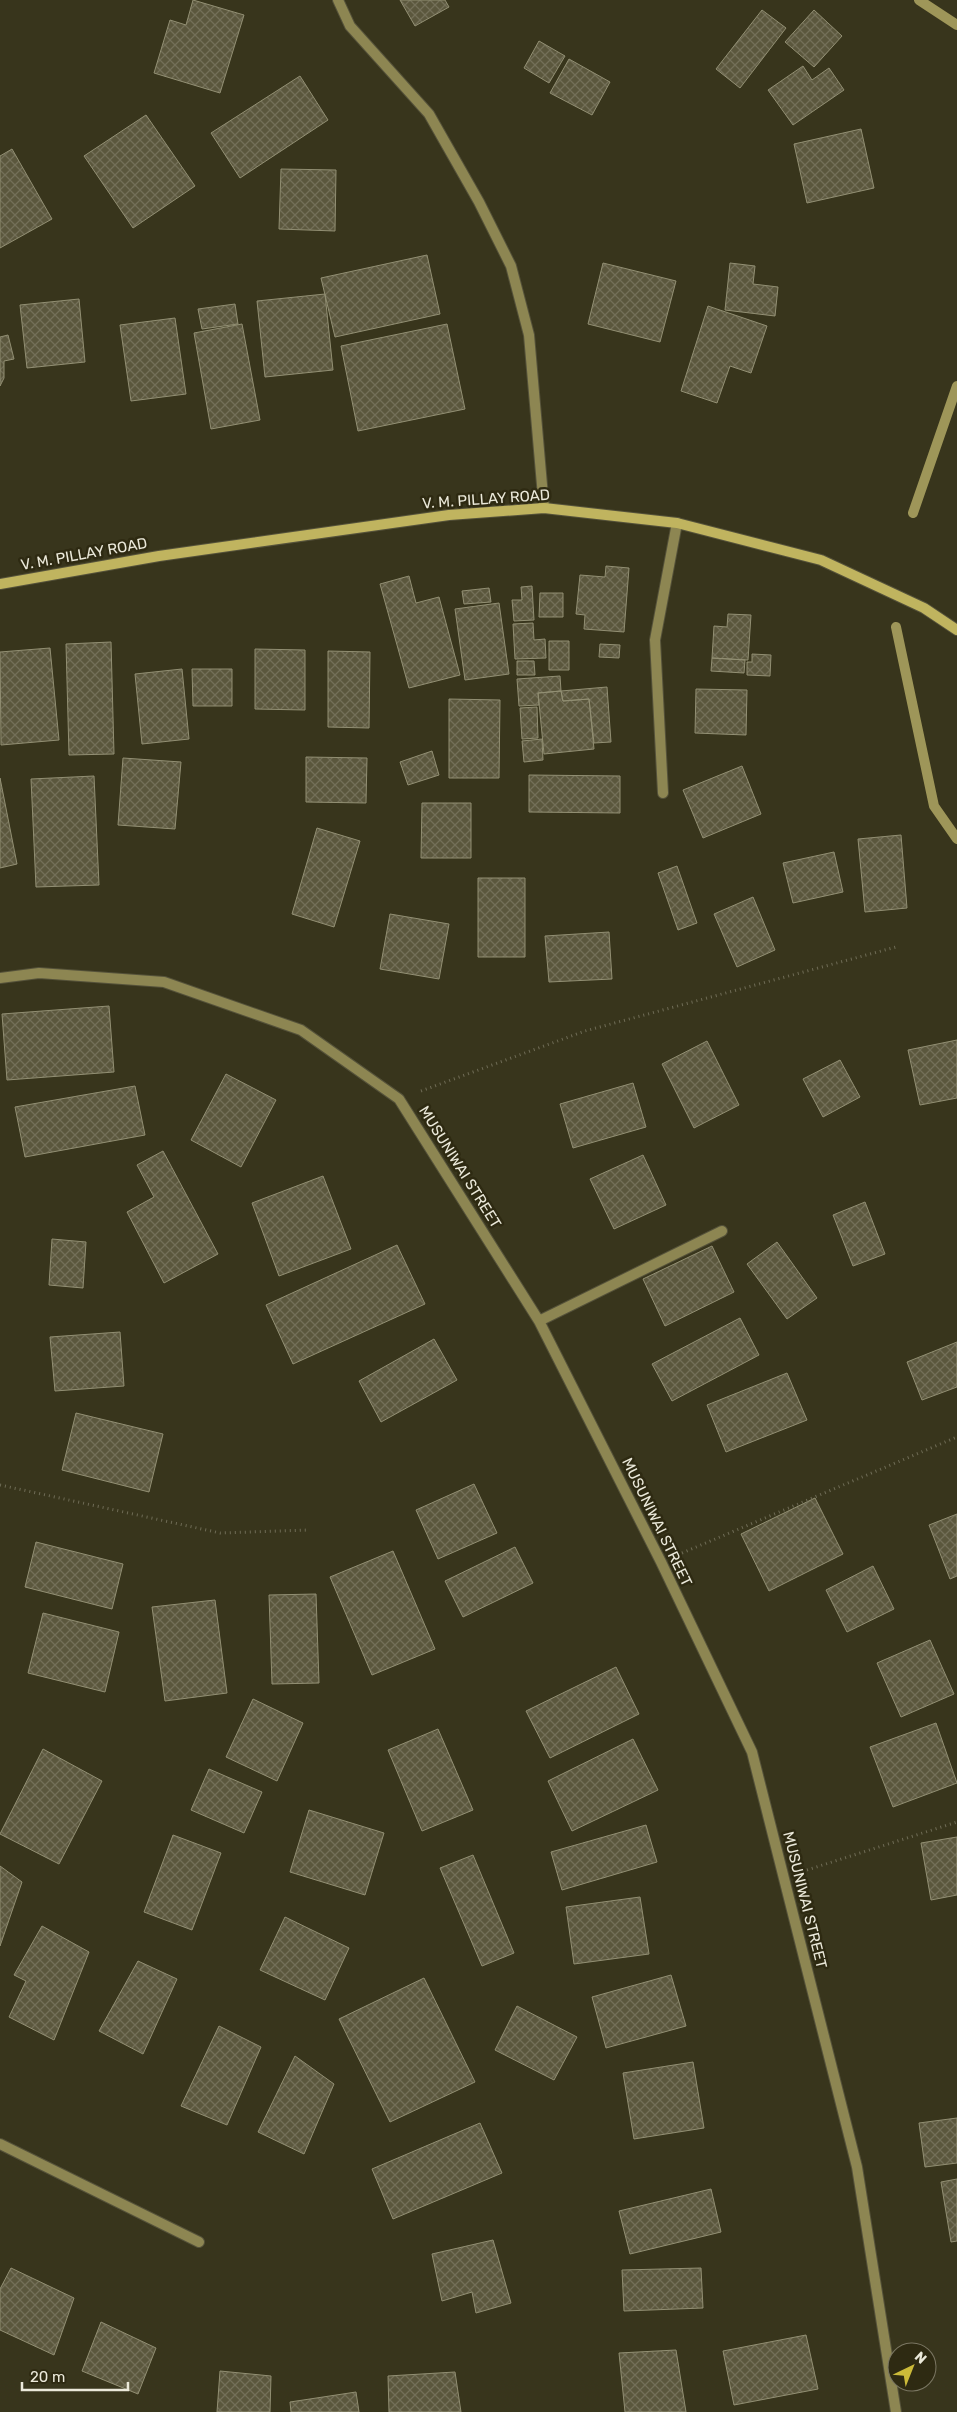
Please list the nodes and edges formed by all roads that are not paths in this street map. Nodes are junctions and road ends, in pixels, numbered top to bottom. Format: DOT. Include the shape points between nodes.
graph roads {
  1 [pos="338,0"];
  2 [pos="544,508"];
  3 [pos="677,523"];
  4 [pos="0,584"];
  5 [pos="957,630"];
  6 [pos="663,793"];
  7 [pos="0,978"];
  8 [pos="722,1232"];
  9 [pos="540,1320"];
  10 [pos="0,2144"];
  11 [pos="199,2242"];
  12 [pos="896,2412"];
  1 -- 2 [label="street" via="350,26 429,114 511,266 529,336"];
  2 -- 3 [label="main road, V. M. PILLAY ROAD"];
  2 -- 4 [label="main road, V. M. PILLAY ROAD" via="449,515 159,556"];
  3 -- 5 [label="main road, V. M. PILLAY ROAD" via="821,560 924,608"];
  3 -- 6 [label="street" via="655,640"];
  7 -- 9 [label="street, MUSUNIWAI STREET" via="39,973 164,982 301,1030 399,1099"];
  8 -- 9 [label="street"];
  9 -- 12 [label="street, MUSUNIWAI STREET" via="752,1752 857,2167"];
  10 -- 11 [label="street"];
}
